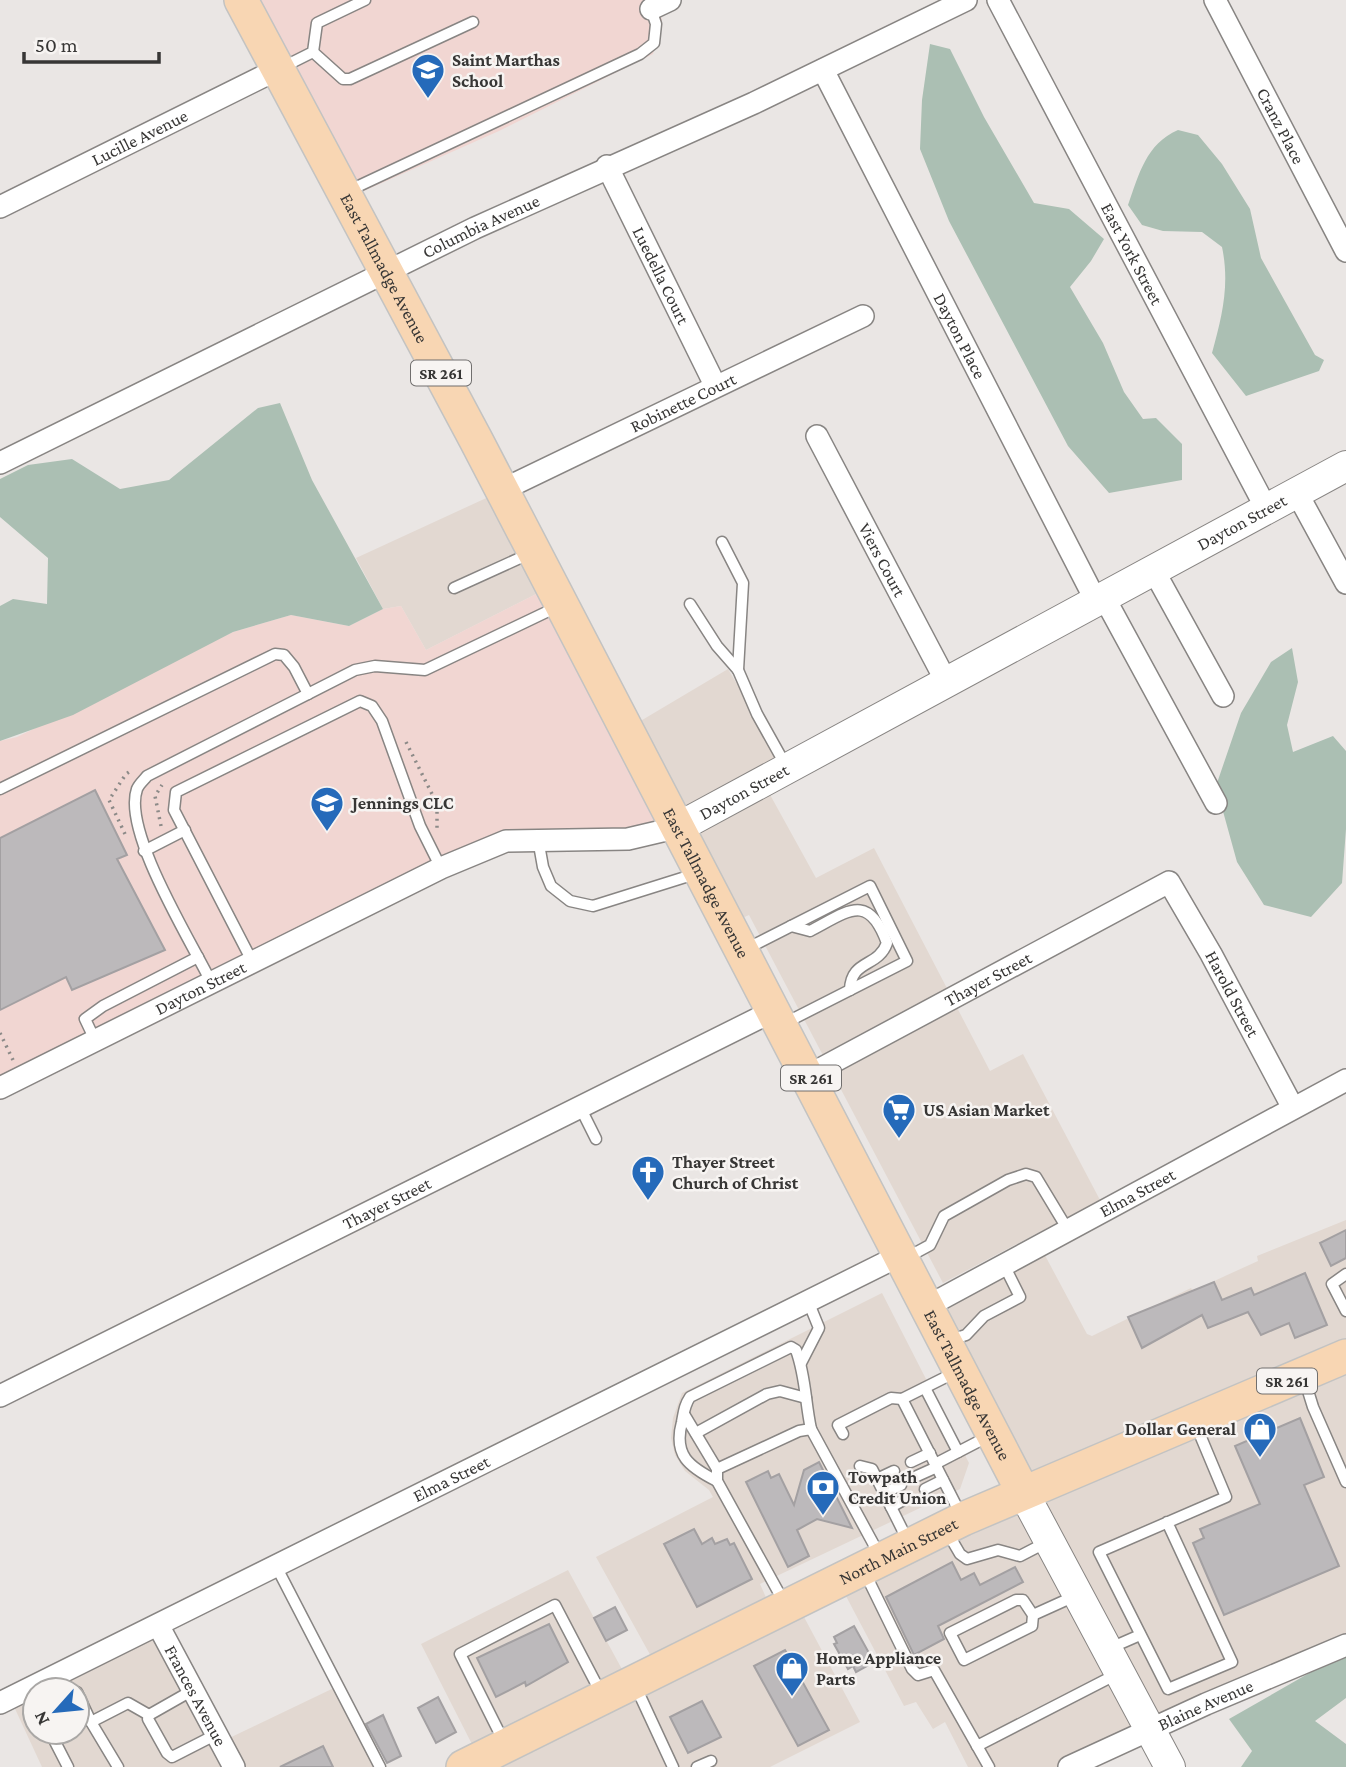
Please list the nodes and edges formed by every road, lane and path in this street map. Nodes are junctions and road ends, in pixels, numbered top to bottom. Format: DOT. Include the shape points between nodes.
graph roads {
  1 [pos="241,0"];
  2 [pos="365,0"];
  3 [pos="966,0"];
  4 [pos="998,0"];
  5 [pos="1215,0"];
  6 [pos="656,3"];
  7 [pos="473,22"];
  8 [pos="313,52"];
  9 [pos="278,69"];
  10 [pos="823,70"];
  11 [pos="607,166"];
  12 [pos="345,193"];
  13 [pos="0,206"];
  14 [pos="1346,251"];
  15 [pos="388,272"];
  16 [pos="863,316"];
  17 [pos="715,385"];
  18 [pos="817,436"];
  19 [pos="0,463"];
  20 [pos="1346,466"];
  21 [pos="502,490"];
  22 [pos="1297,493"];
  23 [pos="1266,508"];
  24 [pos="722,542"];
  25 [pos="534,551"];
  26 [pos="1154,571"];
  27 [pos="1346,583"];
  28 [pos="454,589"];
  29 [pos="1101,601"];
  30 [pos="690,604"];
  31 [pos="561,605"];
  32 [pos="738,670"];
  33 [pos="947,683"];
  34 [pos="307,694"];
  35 [pos="1223,696"];
  36 [pos="787,769"];
  37 [pos="0,789"];
  38 [pos="1216,803"];
  39 [pos="679,827"];
  40 [pos="185,830"];
  41 [pos="538,839"];
  42 [pos="144,850"];
  43 [pos="441,868"];
  44 [pos="702,872"];
  45 [pos="1169,883"];
  46 [pos="791,926"];
  47 [pos="743,950"];
  48 [pos="198,957"];
  49 [pos="253,961"];
  50 [pos="211,982"];
  51 [pos="850,990"];
  52 [pos="779,1017"];
  53 [pos="0,1033"];
  54 [pos="95,1040"];
  55 [pos="13,1059"];
  56 [pos="809,1075"];
  57 [pos="1346,1080"];
  58 [pos="0,1088"];
  59 [pos="1293,1108"];
  60 [pos="580,1109"];
  61 [pos="596,1139"];
  62 [pos="1068,1230"];
  63 [pos="902,1257"];
  64 [pos="1004,1265"];
  65 [pos="1346,1274"];
  66 [pos="808,1301"];
  67 [pos="928,1306"];
  68 [pos="1346,1311"];
  69 [pos="952,1356"];
  70 [pos="1346,1356"];
  71 [pos="801,1363"];
  72 [pos="1303,1374"];
  73 [pos="925,1388"];
  74 [pos="0,1396"];
  75 [pos="806,1398"];
  76 [pos="902,1399"];
  77 [pos="684,1415"];
  78 [pos="1194,1420"];
  79 [pos="811,1429"];
  80 [pos="696,1433"];
  81 [pos="843,1434"];
  82 [pos="992,1434"];
  83 [pos="958,1452"];
  84 [pos="930,1453"];
  85 [pos="911,1462"];
  86 [pos="936,1465"];
  87 [pos="717,1469"];
  88 [pos="894,1471"];
  89 [pos="917,1476"];
  90 [pos="943,1480"];
  91 [pos="717,1481"];
  92 [pos="1346,1482"];
  93 [pos="901,1485"];
  94 [pos="925,1489"];
  95 [pos="1023,1492"];
  96 [pos="884,1493"];
  97 [pos="907,1498"];
  98 [pos="891,1507"];
  99 [pos="1167,1522"];
  100 [pos="954,1523"];
  101 [pos="1049,1541"];
  102 [pos="885,1557"];
  103 [pos="276,1566"];
  104 [pos="1078,1595"];
  105 [pos="786,1606"];
  106 [pos="1034,1615"];
  107 [pos="158,1625"];
  108 [pos="1140,1635"];
  109 [pos="1346,1645"];
  110 [pos="1113,1661"];
  111 [pos="67,1670"];
  112 [pos="70,1676"];
  113 [pos="634,1682"];
  114 [pos="193,1690"];
  115 [pos="603,1697"];
  116 [pos="0,1703"];
  117 [pos="149,1715"];
  118 [pos="91,1722"];
  119 [pos="1150,1729"];
  120 [pos="216,1734"];
  121 [pos="57,1746"];
  122 [pos="505,1746"];
  123 [pos="977,1746"];
  124 [pos="711,1760"];
  125 [pos="68,1767"];
  126 [pos="119,1767"];
  127 [pos="234,1767"];
  128 [pos="380,1767"];
  129 [pos="463,1767"];
  130 [pos="673,1767"];
  131 [pos="697,1767"];
  132 [pos="989,1767"];
  133 [pos="1069,1767"];
  134 [pos="1170,1767"];
  1 -- 9 [label="main road, East Tallmadge Avenue / SR 261"];
  2 -- 8 [label="lane" via="317,23"];
  3 -- 10 [label="street, Columbia Avenue"];
  4 -- 23 [label="street, East York Street"];
  5 -- 14 [label="street, Cranz Place"];
  6 -- 12 [label="lane" via="654,43 640,54"];
  7 -- 8 [label="lane" via="350,79 343,79"];
  8 -- 9 [label="lane"];
  9 -- 12 [label="main road, East Tallmadge Avenue / SR 261"];
  9 -- 13 [label="street, Lucille Avenue"];
  10 -- 11 [label="street, Columbia Avenue"];
  10 -- 29 [label="street, Dayton Place"];
  11 -- 15 [label="street, Columbia Avenue"];
  11 -- 17 [label="street, Luedella Court"];
  12 -- 15 [label="main road, East Tallmadge Avenue / SR 261"];
  15 -- 19 [label="street, Columbia Avenue"];
  15 -- 21 [label="main road, East Tallmadge Avenue / SR 261"];
  16 -- 17 [label="street, Robinette Court"];
  17 -- 21 [label="street, Robinette Court"];
  18 -- 33 [label="street, Viers Court"];
  20 -- 22 [label="street, Dayton Street"];
  21 -- 25 [label="main road, East Tallmadge Avenue / SR 261"];
  22 -- 23 [label="street, Dayton Street"];
  22 -- 27 [label="street"];
  23 -- 26 [label="street, Dayton Street"];
  24 -- 32 [label="lane" via="743,583"];
  25 -- 28 [label="lane"];
  25 -- 31 [label="main road, East Tallmadge Avenue / SR 261"];
  26 -- 29 [label="street, Dayton Street"];
  26 -- 35 [label="street"];
  29 -- 33 [label="street, Dayton Street"];
  29 -- 38 [label="street, Dayton Place"];
  30 -- 32 [label="lane"];
  31 -- 34 [label="lane" via="425,670 365,667"];
  31 -- 39 [label="main road, East Tallmadge Avenue / SR 261"];
  32 -- 36 [label="lane"];
  33 -- 36 [label="street, Dayton Street"];
  34 -- 37 [label="lane" via="294,667 284,655 275,654"];
  34 -- 42 [label="lane" via="147,776 137,788 135,802"];
  36 -- 39 [label="street, Dayton Street"];
  39 -- 41 [label="street, Dayton Street" via="628,839"];
  39 -- 44 [label="main road, East Tallmadge Avenue / SR 261"];
  40 -- 42 [label="lane"];
  40 -- 43 [label="lane" via="174,810 176,792 360,701 372,706 383,721 420,826"];
  40 -- 49 [label="lane"];
  41 -- 43 [label="street, Dayton Street" via="506,841"];
  41 -- 44 [label="lane" via="551,886 570,901 593,906"];
  42 -- 48 [label="lane"];
  43 -- 49 [label="street, Dayton Street"];
  44 -- 47 [label="main road, East Tallmadge Avenue / SR 261"];
  45 -- 56 [label="street, Thayer Street"];
  45 -- 59 [label="street, Harold Street"];
  46 -- 47 [label="lane"];
  46 -- 51 [label="lane" via="810,931 849,911 862,908 871,913 887,943 884,952 857,969"];
  46 -- 51 [label="lane" via="870,886 907,961"];
  47 -- 52 [label="main road, East Tallmadge Avenue / SR 261"];
  48 -- 50 [label="lane"];
  48 -- 54 [label="lane" via="85,1019"];
  49 -- 50 [label="street, Dayton Street"];
  50 -- 54 [label="street, Dayton Street"];
  51 -- 52 [label="lane"];
  52 -- 56 [label="main road, East Tallmadge Avenue / SR 261"];
  52 -- 60 [label="street, Thayer Street"];
  53 -- 55 [label="path"];
  54 -- 58 [label="street, Dayton Street"];
  56 -- 63 [label="main road, East Tallmadge Avenue / SR 261"];
  57 -- 59 [label="street, Elma Street"];
  59 -- 62 [label="street, Elma Street"];
  60 -- 61 [label="lane"];
  60 -- 74 [label="street, Thayer Street"];
  62 -- 63 [label="lane" via="1036,1177 1026,1174 944,1216 930,1245"];
  62 -- 64 [label="street, Elma Street"];
  63 -- 66 [label="street, Elma Street"];
  63 -- 67 [label="main road, East Tallmadge Avenue / SR 261"];
  64 -- 67 [label="street, Elma Street"];
  64 -- 69 [label="lane" via="1020,1297 984,1316"];
  65 -- 68 [label="lane" via="1332,1284"];
  66 -- 71 [label="lane" via="819,1328"];
  66 -- 103 [label="street, Elma Street"];
  67 -- 69 [label="main road, East Tallmadge Avenue / SR 261"];
  69 -- 73 [label="lane"];
  69 -- 82 [label="main road, East Tallmadge Avenue / SR 261"];
  70 -- 72 [label="main road, North Main Street / SR 261"];
  71 -- 75 [label="lane"];
  71 -- 77 [label="lane" via="791,1348 690,1397"];
  72 -- 78 [label="main road, North Main Street / SR 261"];
  72 -- 92 [label="lane"];
  73 -- 76 [label="lane"];
  73 -- 83 [label="lane"];
  75 -- 79 [label="lane"];
  75 -- 80 [label="lane" via="780,1391 767,1394"];
  76 -- 81 [label="lane" via="891,1398 838,1425"];
  76 -- 84 [label="lane"];
  77 -- 80 [label="lane"];
  77 -- 91 [label="lane" via="677,1439 681,1454"];
  78 -- 95 [label="main road, North Main Street / SR 261"];
  78 -- 99 [label="lane" via="1226,1497"];
  79 -- 87 [label="lane"];
  79 -- 102 [label="lane"];
  80 -- 87 [label="lane"];
  82 -- 83 [label="lane"];
  82 -- 95 [label="main road, East Tallmadge Avenue / SR 261"];
  83 -- 86 [label="lane"];
  84 -- 85 [label="lane"];
  84 -- 86 [label="lane"];
  86 -- 89 [label="lane"];
  86 -- 90 [label="lane"];
  87 -- 91 [label="lane"];
  88 -- 96 [label="lane" via="870,1471"];
  90 -- 94 [label="lane"];
  90 -- 100 [label="lane"];
  91 -- 105 [label="lane"];
  93 -- 96 [label="lane"];
  95 -- 100 [label="main road, North Main Street"];
  95 -- 101 [label="street, East Tallmadge Avenue"];
  96 -- 98 [label="lane"];
  97 -- 98 [label="lane"];
  98 -- 102 [label="lane"];
  99 -- 108 [label="lane" via="1099,1552"];
  99 -- 108 [label="lane" via="1232,1662 1167,1689"];
  100 -- 101 [label="lane" via="960,1555 967,1559 998,1550 1020,1556"];
  100 -- 102 [label="main road, North Main Street"];
  101 -- 104 [label="street, East Tallmadge Avenue"];
  102 -- 105 [label="main road, North Main Street"];
  102 -- 123 [label="lane" via="912,1669 918,1675 934,1670"];
  103 -- 107 [label="street, Elma Street"];
  103 -- 128 [label="lane"];
  104 -- 106 [label="lane"];
  104 -- 110 [label="street, East Tallmadge Avenue"];
  105 -- 113 [label="main road, North Main Street"];
  106 -- 106 [label="lane" via="1032,1626 964,1660 950,1633 1016,1600 1023,1600"];
  107 -- 111 [label="street, Elma Street"];
  107 -- 114 [label="street, Frances Avenue"];
  108 -- 110 [label="lane"];
  109 -- 119 [label="street, Blaine Avenue"];
  110 -- 119 [label="street, East Tallmadge Avenue"];
  110 -- 123 [label="lane"];
  111 -- 112 [label="lane"];
  111 -- 116 [label="street, Elma Street"];
  113 -- 115 [label="main road, North Main Street"];
  113 -- 130 [label="lane"];
  114 -- 117 [label="lane"];
  114 -- 120 [label="street, Frances Avenue"];
  115 -- 122 [label="main road, North Main Street"];
  115 -- 122 [label="lane" via="555,1605 460,1654"];
  117 -- 118 [label="lane" via="128,1703"];
  117 -- 120 [label="lane" via="172,1757"];
  118 -- 126 [label="lane"];
  119 -- 133 [label="street, Blaine Avenue"];
  119 -- 134 [label="street, East Tallmadge Avenue"];
  120 -- 127 [label="street, Frances Avenue"];
  121 -- 125 [label="lane"];
  122 -- 129 [label="main road, North Main Street"];
  123 -- 132 [label="lane"];
  124 -- 131 [label="lane"];
}
